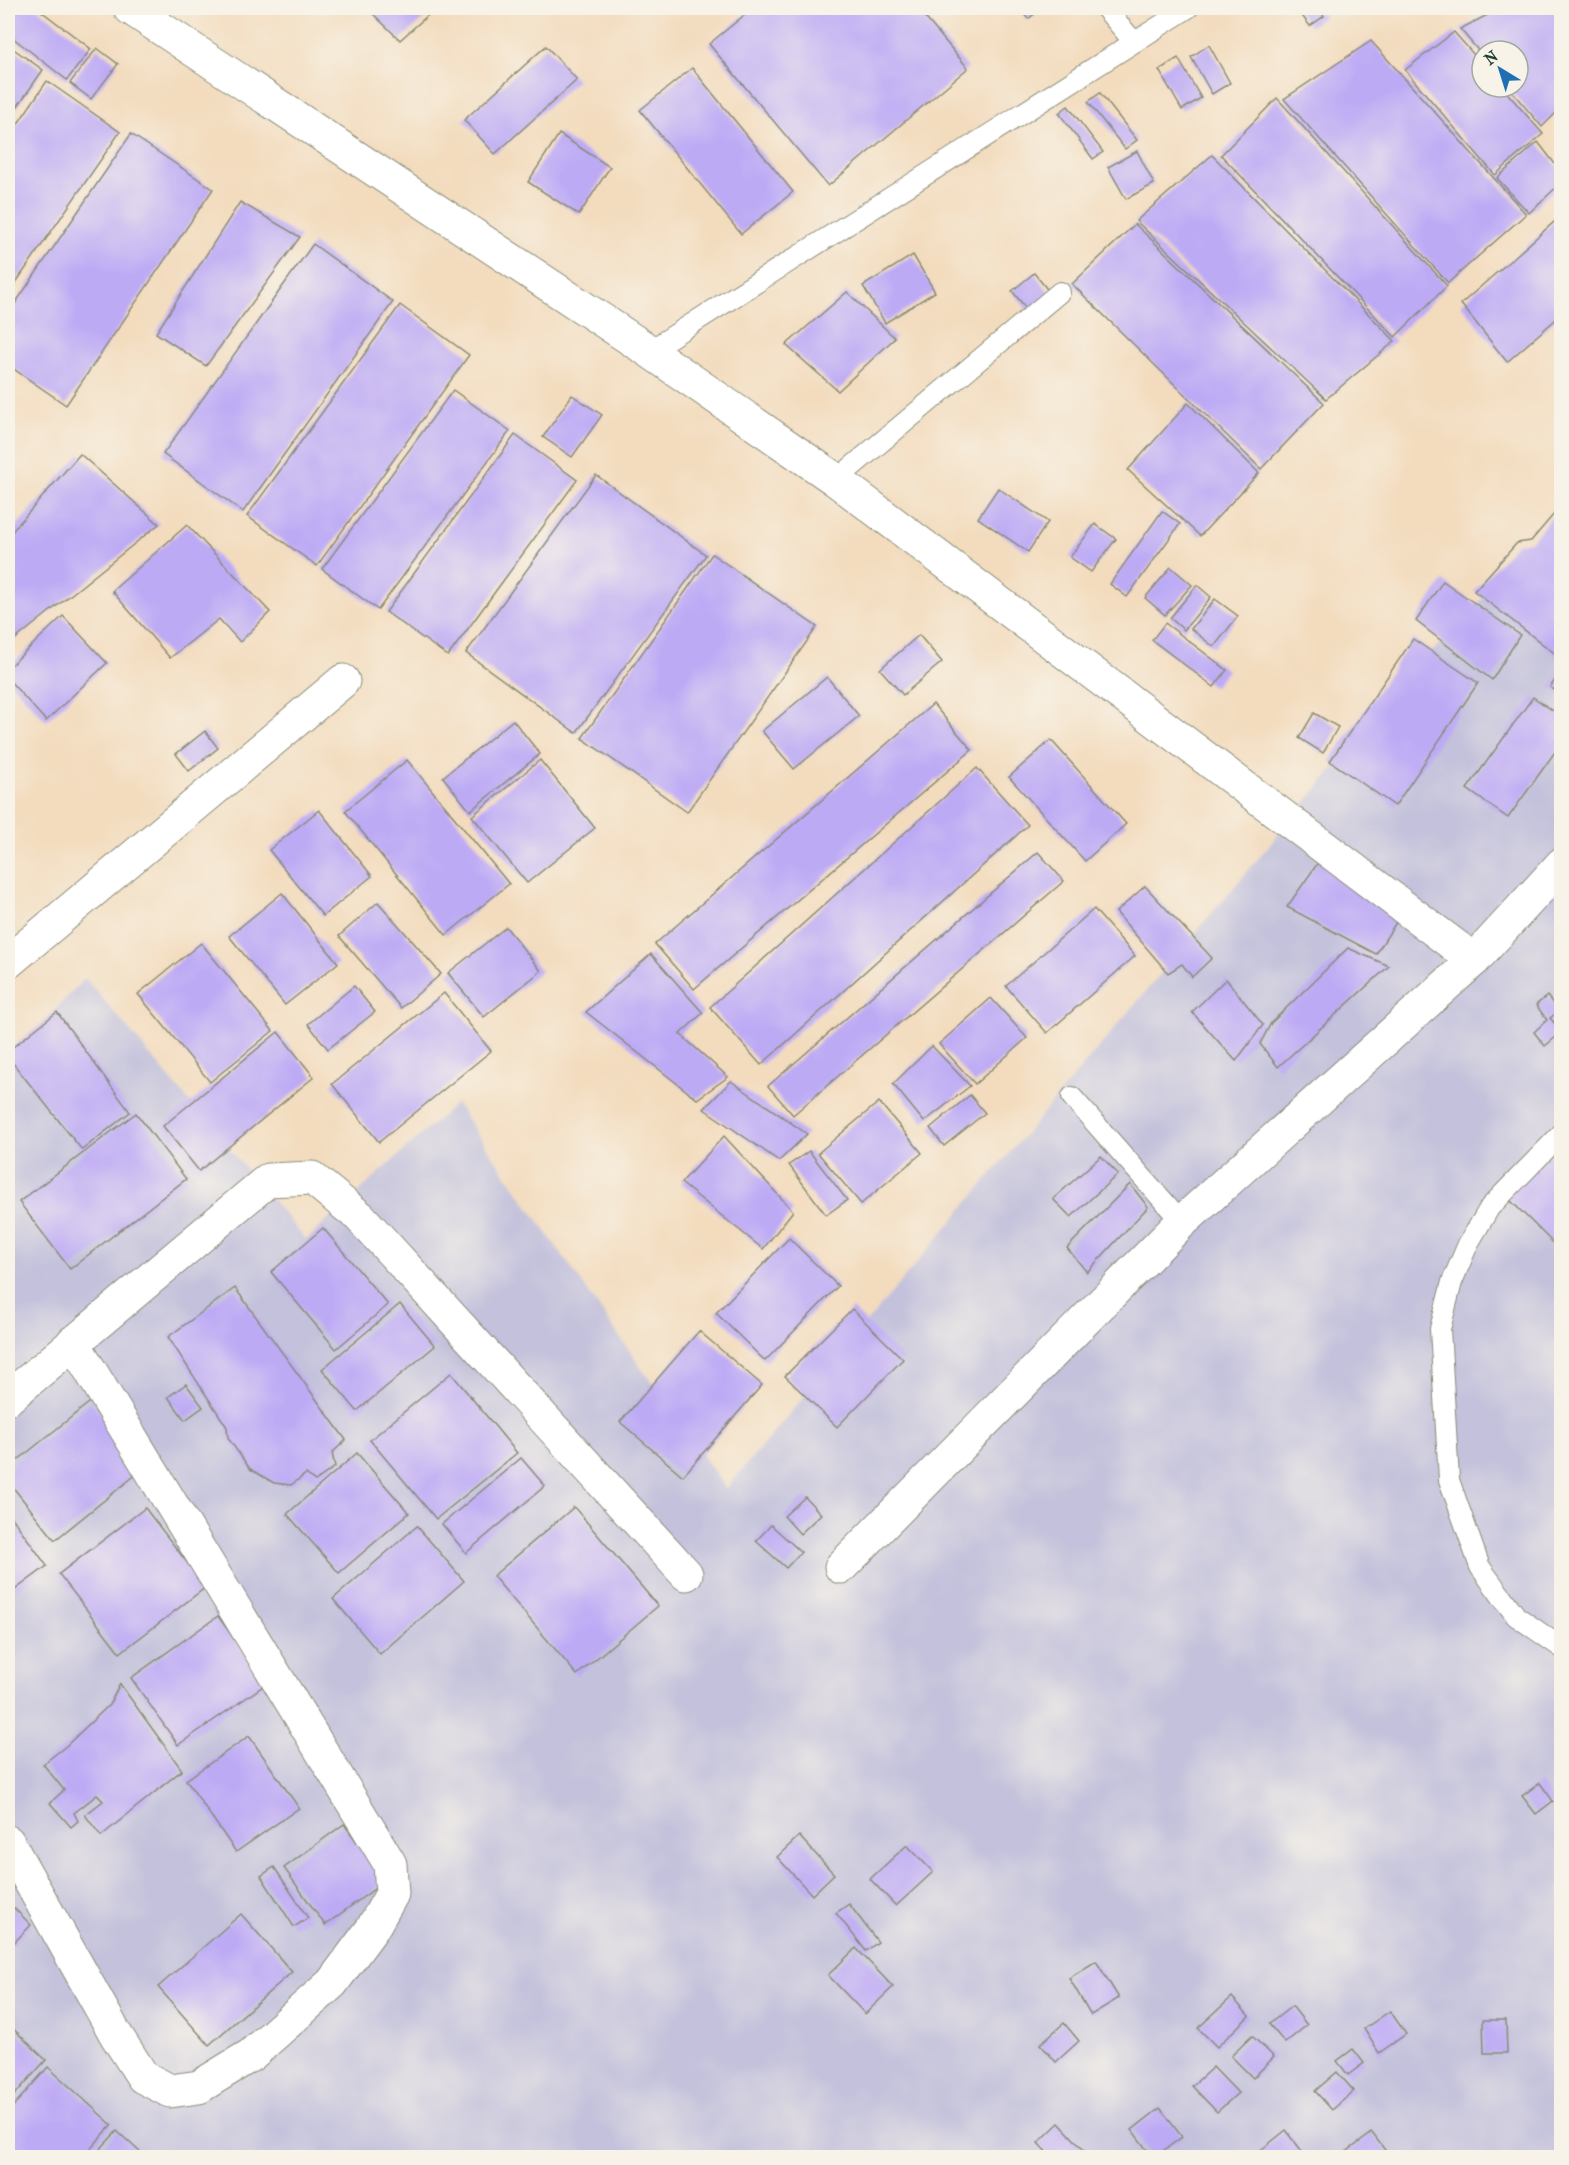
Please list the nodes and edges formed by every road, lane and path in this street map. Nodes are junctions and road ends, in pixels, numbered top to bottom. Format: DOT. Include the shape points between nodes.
graph roads {
  1 [pos="130,8"];
  2 [pos="1105,8"];
  3 [pos="1188,8"];
  4 [pos="1134,42"];
  5 [pos="1060,292"];
  6 [pos="650,351"];
  7 [pos="836,480"];
  8 [pos="344,681"];
  9 [pos="1562,864"];
  10 [pos="1473,960"];
  11 [pos="8,962"];
  12 [pos="1072,1097"];
  13 [pos="1562,1132"];
  14 [pos="1182,1222"];
  15 [pos="73,1342"];
  16 [pos="8,1398"];
  17 [pos="841,1567"];
  18 [pos="686,1574"];
  19 [pos="1562,1647"];
  20 [pos="8,1842"];
  1 -- 6 [label="street"];
  2 -- 4 [label="lane"];
  3 -- 4 [label="lane"];
  4 -- 6 [label="lane"];
  5 -- 7 [label="lane"];
  6 -- 7 [label="street"];
  7 -- 10 [label="street"];
  8 -- 11 [label="street"];
  9 -- 10 [label="street"];
  10 -- 14 [label="street"];
  12 -- 14 [label="lane"];
  13 -- 19 [label="lane" via="1490,1206 1452,1282 1440,1329 1449,1480 1480,1567 1516,1616"];
  14 -- 17 [label="street"];
  15 -- 16 [label="street"];
  15 -- 18 [label="street" via="268,1180 312,1178 360,1217"];
  15 -- 20 [label="street" via="390,1864 392,1894 332,1983 267,2041 199,2087 170,2091 143,2077"];
}
